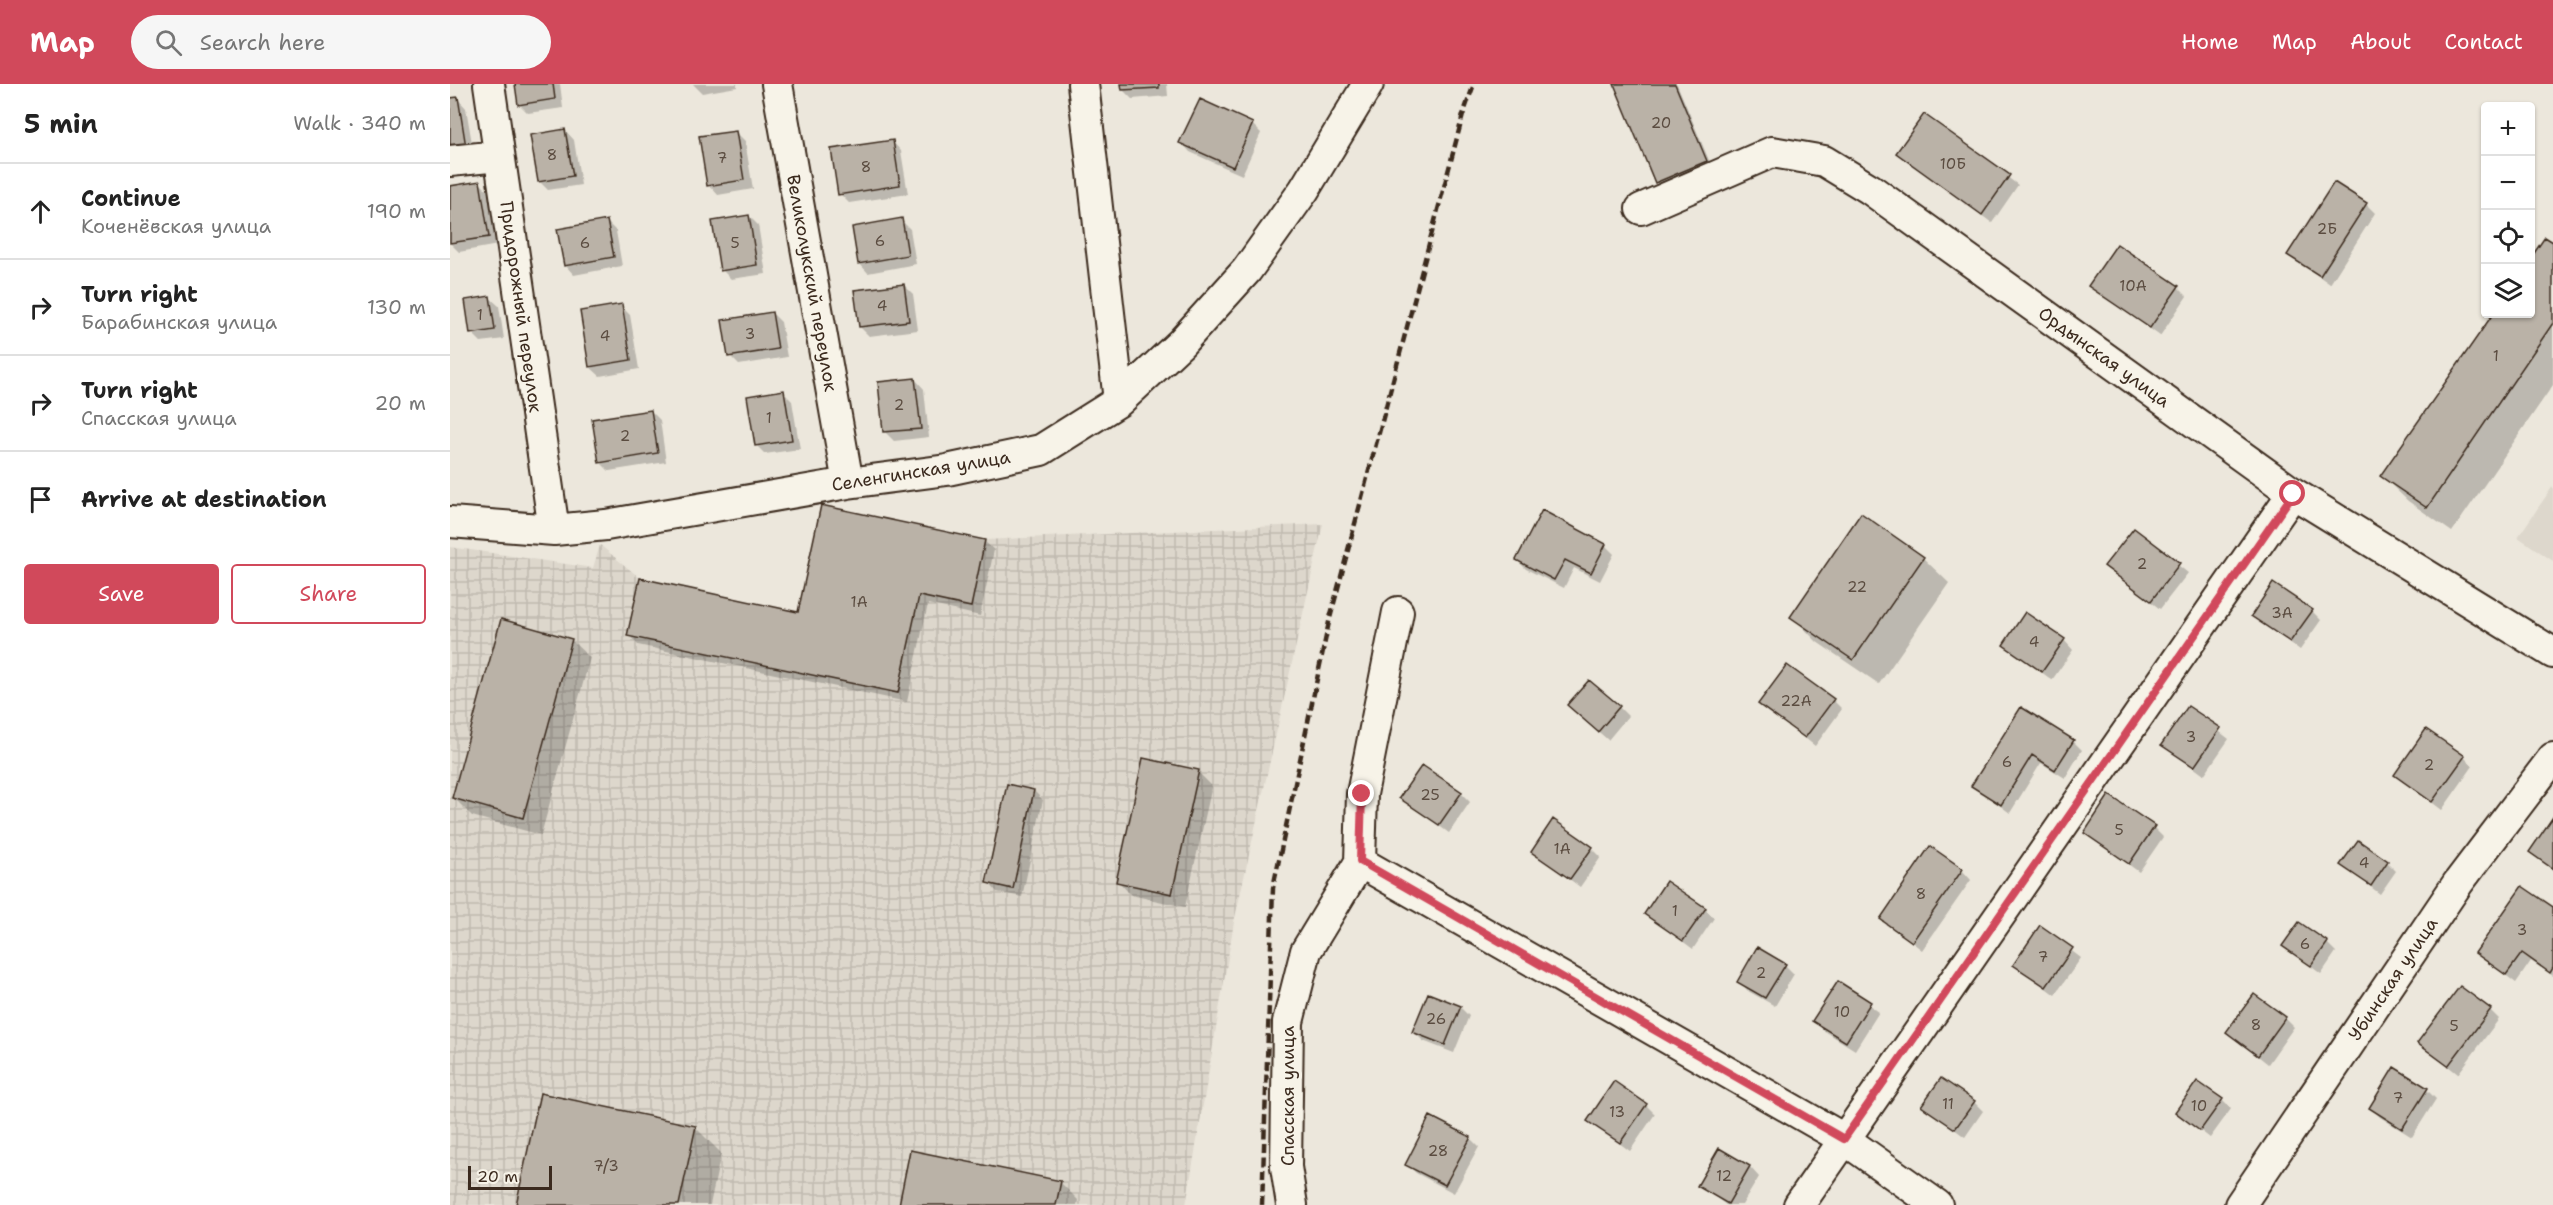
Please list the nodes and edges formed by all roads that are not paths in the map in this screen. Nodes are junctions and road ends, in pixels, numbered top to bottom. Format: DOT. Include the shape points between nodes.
graph roads {
  1 [pos="489,84"];
  2 [pos="777,84"];
  3 [pos="1083,84"];
  4 [pos="1368,84"];
  5 [pos="499,156"];
  6 [pos="450,161"];
  7 [pos="1641,209"];
  8 [pos="1119,401"];
  9 [pos="848,483"];
  10 [pos="2293,494"];
  11 [pos="450,522"];
  12 [pos="554,530"];
  13 [pos="1398,612"];
  14 [pos="2553,653"];
  15 [pos="2553,758"];
  16 [pos="1360,861"];
  17 [pos="1844,1139"];
  18 [pos="1292,1205"];
  19 [pos="1799,1205"];
  20 [pos="1937,1205"];
  21 [pos="2240,1205"];
  1 -- 5 [label="street, Придорожный переулок"];
  2 -- 9 [label="street, Великолукский переулок"];
  3 -- 8 [label="street"];
  4 -- 8 [label="street, Селенгинская улица" via="1304,190 1247,270 1181,343"];
  5 -- 6 [label="street"];
  5 -- 12 [label="street, Придорожный переулок"];
  7 -- 10 [label="street, Ордынская улица" via="1772,152 1824,161 1870,189"];
  8 -- 9 [label="street, Селенгинская улица" via="1041,450 947,470"];
  9 -- 12 [label="street, Селенгинская улица" via="606,525"];
  10 -- 14 [label="street, Ордынская улица"];
  10 -- 17 [label="street"];
  11 -- 12 [label="street, Селенгинская улица"];
  13 -- 16 [label="street, Спасская улица" via="1362,794"];
  15 -- 21 [label="street, Убинская улица" via="2458,883"];
  16 -- 17 [label="street"];
  16 -- 18 [label="street, Спасская улица" via="1305,951 1288,1022 1286,1167"];
  17 -- 19 [label="street"];
  17 -- 20 [label="street"];
}
